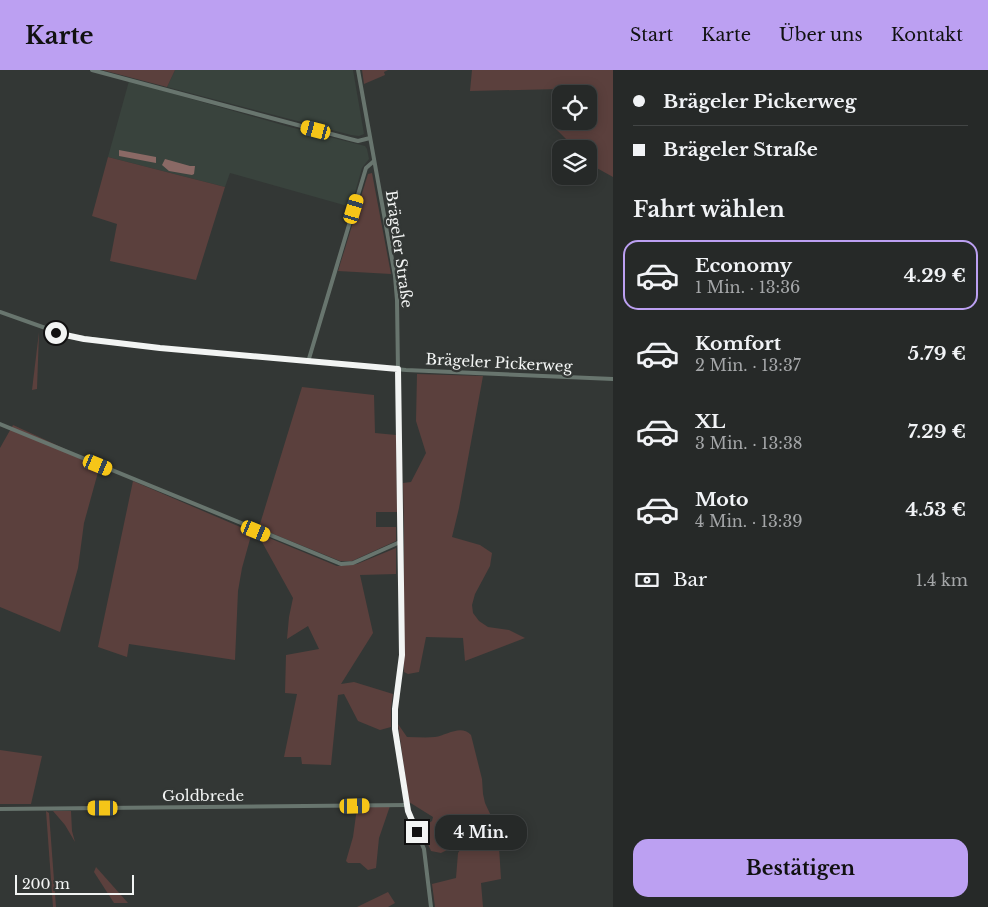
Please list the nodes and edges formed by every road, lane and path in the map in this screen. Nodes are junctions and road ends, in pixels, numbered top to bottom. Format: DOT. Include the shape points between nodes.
graph roads {
  1 [pos="92,70"];
  2 [pos="358,70"];
  3 [pos="370,138"];
  4 [pos="374,161"];
  5 [pos="0,312"];
  6 [pos="308,362"];
  7 [pos="398,369"];
  8 [pos="613,379"];
  9 [pos="0,424"];
  10 [pos="400,542"];
  11 [pos="406,805"];
  12 [pos="0,809"];
  13 [pos="430,907"];
  1 -- 3 [label="street" via="358,141"];
  2 -- 3 [label="street, Brägeler Straße"];
  3 -- 4 [label="street, Brägeler Straße"];
  4 -- 6 [label="street" via="366,168"];
  4 -- 7 [label="street, Brägeler Straße" via="396,288"];
  5 -- 6 [label="street, Brägeler Pickerweg" via="84,339"];
  6 -- 7 [label="street, Brägeler Pickerweg"];
  7 -- 8 [label="street, Brägeler Pickerweg"];
  7 -- 10 [label="street, Brägeler Straße"];
  9 -- 10 [label="street" via="341,564 353,563"];
  10 -- 11 [label="street, Brägeler Straße" via="402,655 395,719"];
  11 -- 12 [label="street, Goldbrede"];
  11 -- 13 [label="street, Brägeler Straße" via="424,849"];
}
